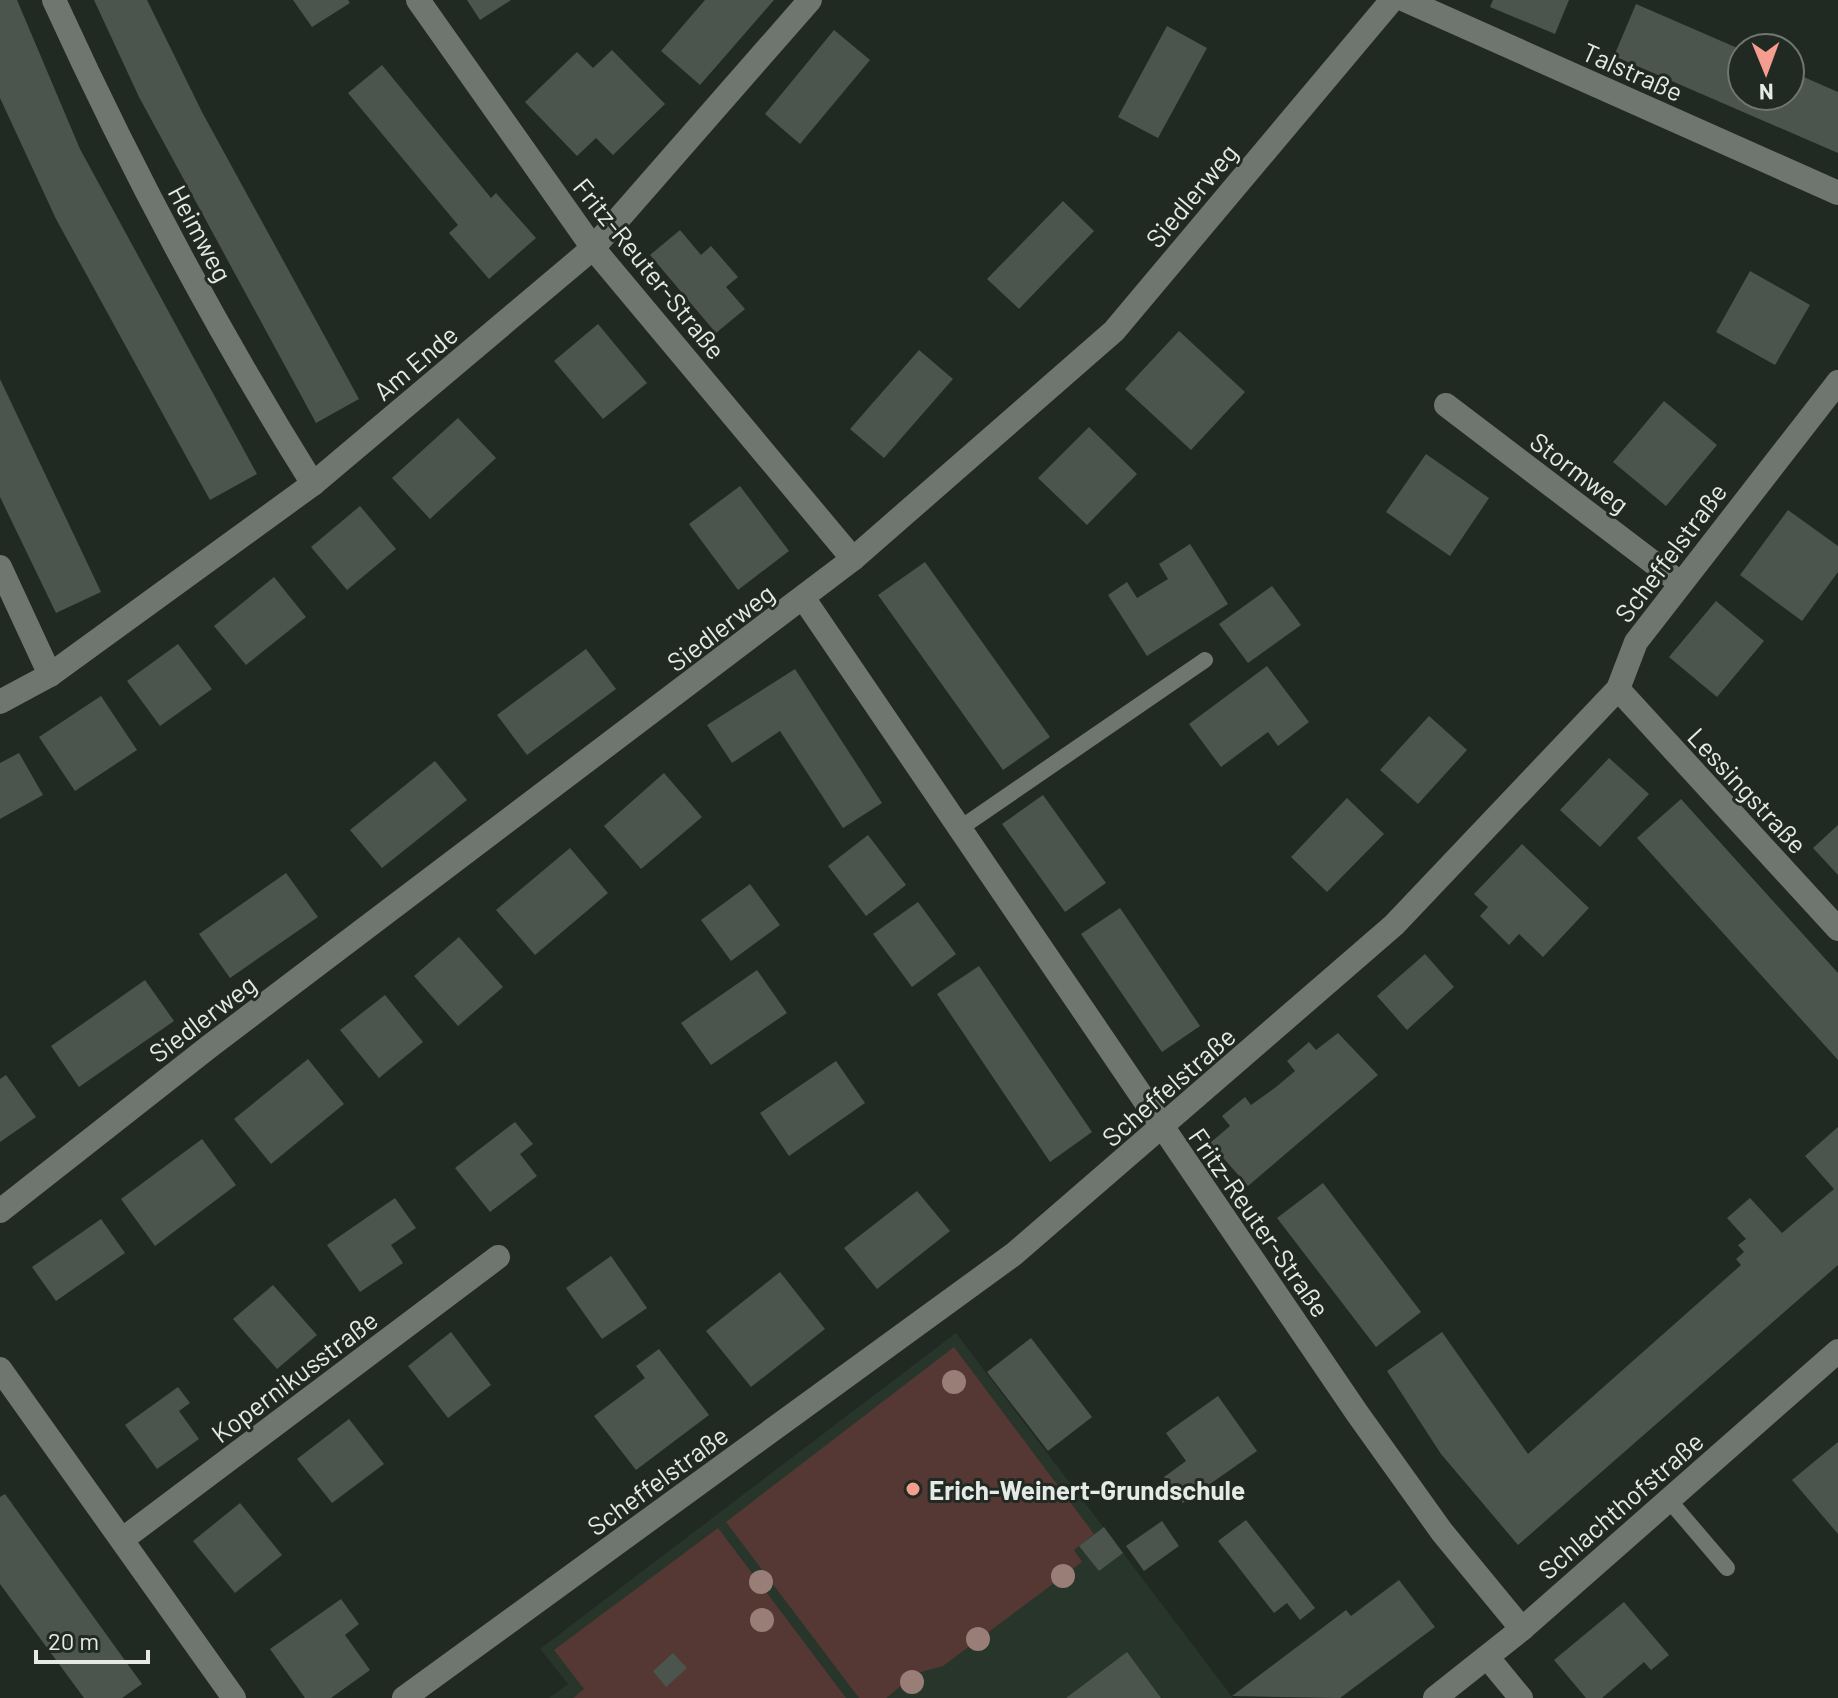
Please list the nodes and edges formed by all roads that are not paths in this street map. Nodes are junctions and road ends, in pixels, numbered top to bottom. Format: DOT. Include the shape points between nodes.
graph roads {
  1 [pos="54,0"];
  2 [pos="418,0"];
  3 [pos="810,0"];
  4 [pos="1392,0"];
  5 [pos="1405,0"];
  6 [pos="1838,193"];
  7 [pos="593,248"];
  8 [pos="1838,382"];
  9 [pos="1446,405"];
  10 [pos="313,484"];
  11 [pos="853,559"];
  12 [pos="0,567"];
  13 [pos="1680,583"];
  14 [pos="804,599"];
  15 [pos="1205,660"];
  16 [pos="50,675"];
  17 [pos="1618,689"];
  18 [pos="0,702"];
  19 [pos="959,829"];
  20 [pos="1838,929"];
  21 [pos="1162,1129"];
  22 [pos="0,1211"];
  23 [pos="498,1257"];
  24 [pos="1838,1351"];
  25 [pos="0,1369"];
  26 [pos="1668,1499"];
  27 [pos="123,1539"];
  28 [pos="1727,1568"];
  29 [pos="1522,1629"];
  30 [pos="1488,1658"];
  31 [pos="234,1698"];
  32 [pos="404,1698"];
  33 [pos="1435,1698"];
  34 [pos="1521,1698"];
  1 -- 10 [label="street, Heimweg" via="244,374"];
  2 -- 7 [label="street, Fritz-Reuter-Straße"];
  3 -- 7 [label="street, Am Ende"];
  4 -- 11 [label="street, Siedlerweg" via="1114,331"];
  5 -- 6 [label="street, Talstraße"];
  7 -- 10 [label="street, Am Ende"];
  7 -- 11 [label="street, Fritz-Reuter-Straße"];
  8 -- 13 [label="street, Scheffelstraße"];
  9 -- 13 [label="street, Stormweg"];
  10 -- 16 [label="street, Am Ende"];
  11 -- 14 [label="street, Siedlerweg"];
  12 -- 16 [label="street"];
  13 -- 17 [label="street, Scheffelstraße" via="1636,642"];
  14 -- 19 [label="street, Fritz-Reuter-Straße"];
  14 -- 22 [label="street, Siedlerweg" via="210,1046"];
  15 -- 19 [label="lane"];
  16 -- 18 [label="street, Am Ende"];
  17 -- 20 [label="street, Lessingstraße"];
  17 -- 21 [label="street, Scheffelstraße" via="1394,925"];
  19 -- 21 [label="street, Fritz-Reuter-Straße"];
  21 -- 29 [label="street, Fritz-Reuter-Straße" via="1442,1532"];
  21 -- 32 [label="street, Scheffelstraße" via="1014,1254"];
  23 -- 27 [label="street, Kopernikusstraße"];
  24 -- 26 [label="street, Schlachthofstraße"];
  25 -- 27 [label="street"];
  26 -- 28 [label="lane"];
  26 -- 29 [label="street, Schlachthofstraße"];
  27 -- 31 [label="street"];
  29 -- 30 [label="street, Schlachthofstraße"];
  30 -- 33 [label="street, Schlachthofstraße"];
  30 -- 34 [label="street"];
}
